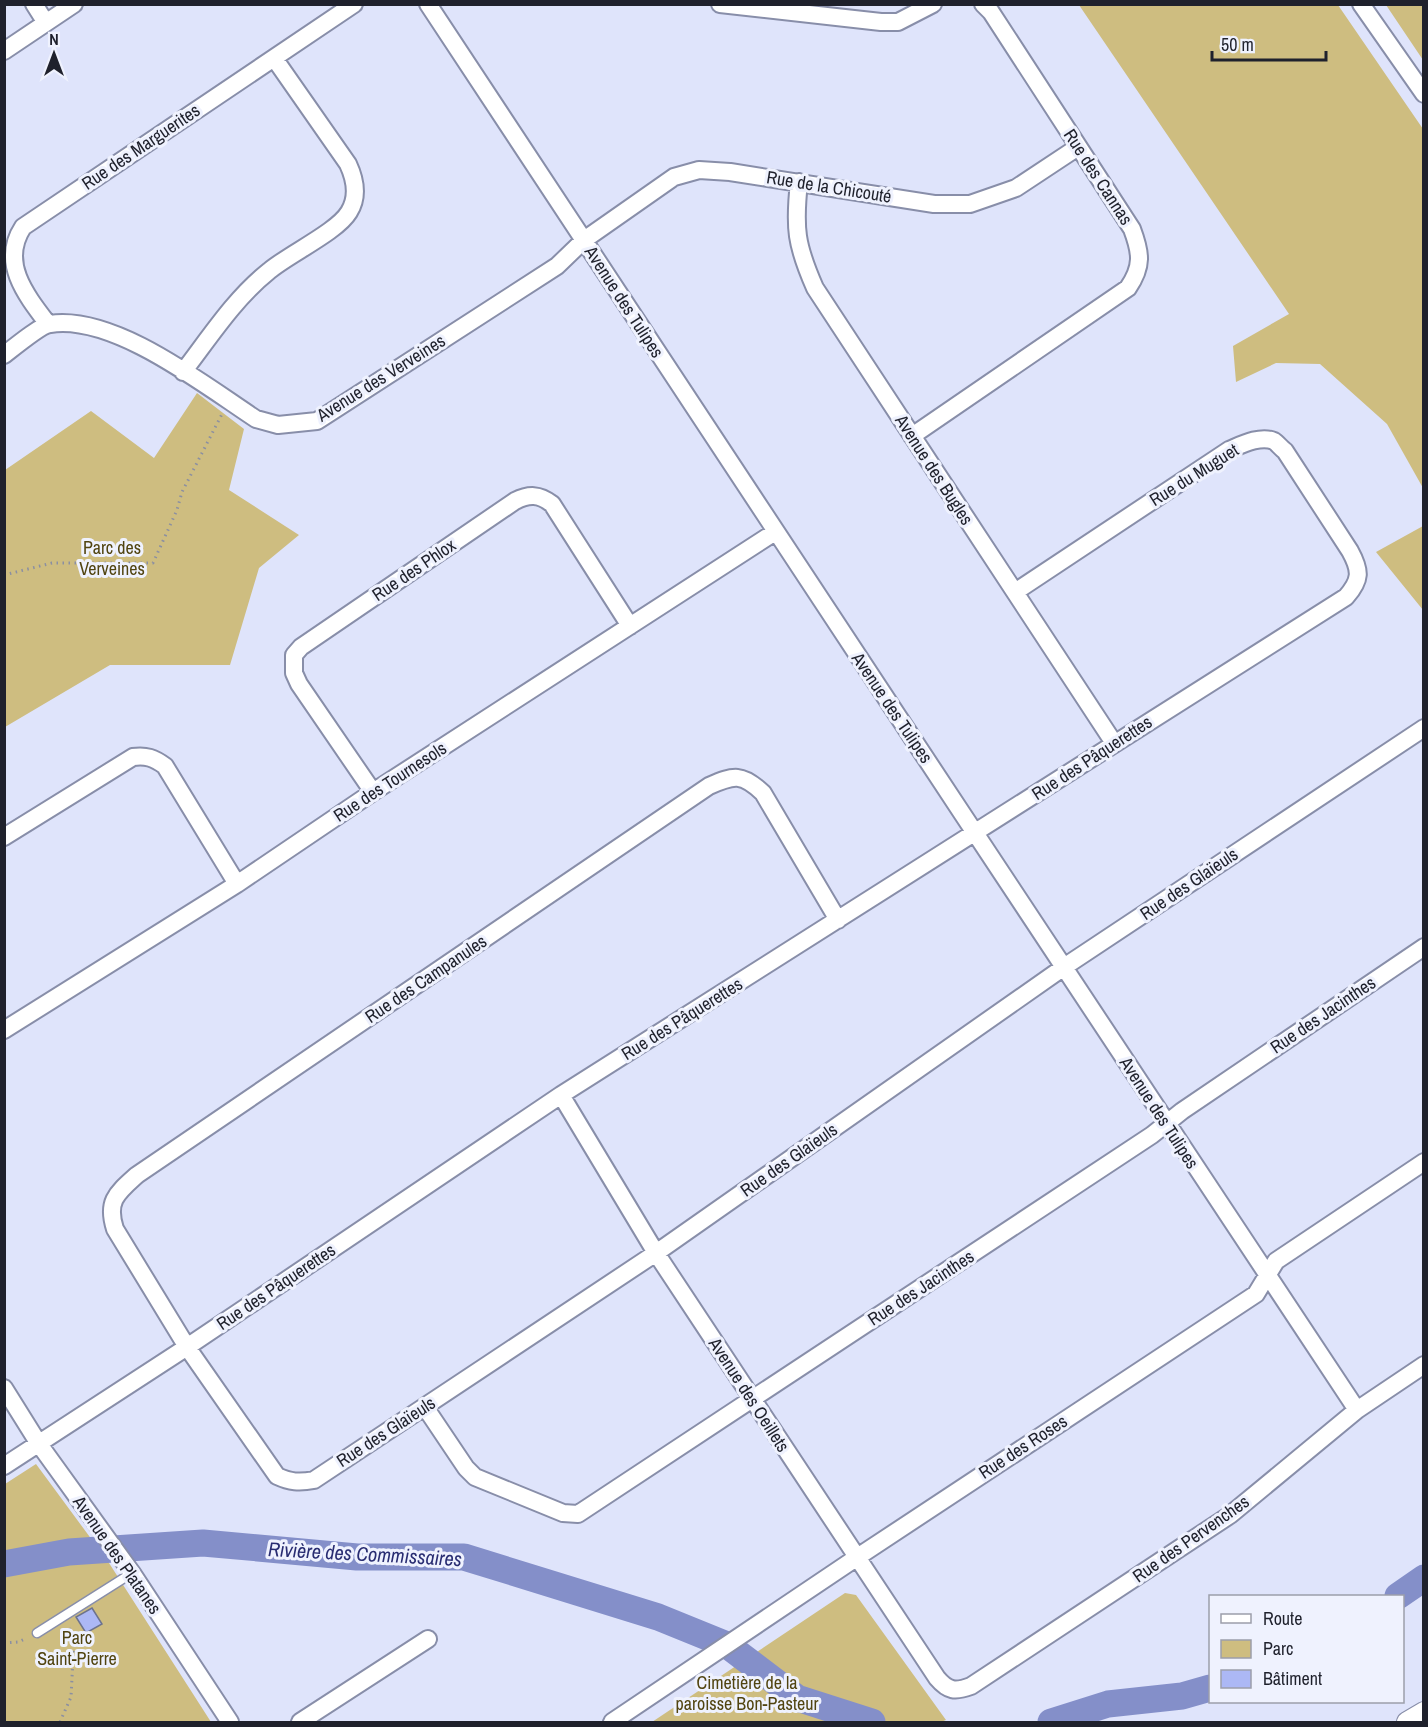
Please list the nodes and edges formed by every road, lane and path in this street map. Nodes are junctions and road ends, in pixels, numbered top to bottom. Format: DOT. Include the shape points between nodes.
graph roads {
  1 [pos="34,4"];
  2 [pos="74,4"];
  3 [pos="354,4"];
  4 [pos="428,4"];
  5 [pos="720,4"];
  6 [pos="933,4"];
  7 [pos="983,4"];
  8 [pos="1361,4"];
  9 [pos="742,6"];
  10 [pos="46,22"];
  11 [pos="4,51"];
  12 [pos="274,58"];
  13 [pos="1424,94"];
  14 [pos="1078,147"];
  15 [pos="799,182"];
  16 [pos="584,240"];
  17 [pos="48,324"];
  18 [pos="4,355"];
  19 [pos="183,372"];
  20 [pos="222,412"];
  21 [pos="912,436"];
  22 [pos="775,532"];
  23 [pos="4,575"];
  24 [pos="1358,576"];
  25 [pos="1015,592"];
  26 [pos="630,626"];
  27 [pos="1424,728"];
  28 [pos="1114,743"];
  29 [pos="373,792"];
  30 [pos="975,832"];
  31 [pos="4,837"];
  32 [pos="237,884"];
  33 [pos="838,920"];
  34 [pos="1424,947"];
  35 [pos="1064,967"];
  36 [pos="4,1030"];
  37 [pos="561,1095"];
  38 [pos="1166,1125"];
  39 [pos="1424,1162"];
  40 [pos="656,1253"];
  41 [pos="1267,1275"];
  42 [pos="188,1347"];
  43 [pos="1424,1365"];
  44 [pos="4,1388"];
  45 [pos="752,1399"];
  46 [pos="425,1407"];
  47 [pos="1357,1410"];
  48 [pos="39,1444"];
  49 [pos="4,1466"];
  50 [pos="856,1558"];
  51 [pos="132,1574"];
  52 [pos="64,1616"];
  53 [pos="37,1633"];
  54 [pos="428,1638"];
  55 [pos="4,1643"];
  56 [pos="946,1689"];
  57 [pos="1424,1712"];
  58 [pos="60,1722"];
  59 [pos="230,1722"];
  60 [pos="300,1722"];
  61 [pos="612,1722"];
  62 [pos="1407,1722"];
  1 -- 10 [label="street"];
  2 -- 10 [label="street"];
  3 -- 12 [label="street, Rue des Marguerites"];
  4 -- 16 [label="street, Avenue des Tulipes"];
  5 -- 9 [label="street"];
  6 -- 9 [label="street" via="898,22"];
  7 -- 14 [label="street, Rue des Cannas"];
  8 -- 13 [label="street"];
  10 -- 11 [label="street"];
  12 -- 17 [label="street, Rue des Marguerites" via="14,236 8,248 14,280"];
  12 -- 19 [label="street" via="348,164 355,180 355,197 339,223 270,270 239,298"];
  14 -- 15 [label="street, Rue de la Chicouté" via="1016,188 970,204 934,204"];
  14 -- 21 [label="street, Rue des Cannas" via="1132,229 1140,259 1136,275 1128,288"];
  15 -- 16 [label="street, Rue de la Chicouté" via="730,171 699,171 674,177"];
  15 -- 21 [label="street, Avenue des Bugles" via="797,238 814,288"];
  16 -- 19 [label="street, Avenue des Verveines" via="557,266 317,421 278,425 256,419"];
  16 -- 22 [label="street, Avenue des Tulipes"];
  17 -- 18 [label="street"];
  17 -- 19 [label="street, Avenue des Verveines" via="103,328"];
  20 -- 23 [label="path" via="182,492 153,563 52,563"];
  21 -- 25 [label="street, Avenue des Bugles"];
  22 -- 26 [label="street, Rue des Tournesols"];
  22 -- 30 [label="street, Avenue des Tulipes"];
  24 -- 25 [label="street, Rue du Muguet" via="1350,551 1285,451 1274,441 1261,440 1229,450"];
  24 -- 28 [label="street, Rue des Pâquerettes" via="1346,597"];
  25 -- 28 [label="street, Avenue des Bugles"];
  26 -- 29 [label="street, Rue des Tournesols"];
  26 -- 29 [label="street, Rue des Phlox" via="552,504 532,495 515,501 294,655 294,673 299,684"];
  27 -- 35 [label="street, Rue des Glaïeuls"];
  28 -- 30 [label="street, Rue des Pâquerettes"];
  29 -- 32 [label="street, Rue des Tournesols"];
  30 -- 33 [label="street, Rue des Pâquerettes"];
  30 -- 35 [label="street, Avenue des Tulipes"];
  31 -- 32 [label="street" via="133,757 153,758 165,766"];
  32 -- 36 [label="street, Rue des Tournesols"];
  33 -- 37 [label="street, Rue des Pâquerettes"];
  33 -- 42 [label="street, Rue des Campanules" via="763,792 751,781 738,777 709,786 137,1175 122,1189 110,1215 115,1229"];
  34 -- 38 [label="street, Rue des Jacinthes"];
  35 -- 38 [label="street, Avenue des Tulipes"];
  35 -- 40 [label="street, Rue des Glaïeuls"];
  37 -- 40 [label="street, Avenue des Oeillets"];
  37 -- 42 [label="street, Rue des Pâquerettes"];
  38 -- 41 [label="street, Avenue des Tulipes"];
  38 -- 45 [label="street, Rue des Jacinthes"];
  39 -- 41 [label="street, Rue des Roses" via="1276,1261"];
  40 -- 45 [label="street, Avenue des Oeillets"];
  40 -- 46 [label="street, Rue des Glaïeuls"];
  41 -- 47 [label="street, Avenue des Tulipes"];
  41 -- 50 [label="street, Rue des Roses" via="1256,1294"];
  42 -- 46 [label="street, Rue des Glaïeuls" via="277,1476 289,1482 314,1480"];
  42 -- 48 [label="street, Rue des Pâquerettes"];
  43 -- 47 [label="street, Rue des Pervenches"];
  44 -- 48 [label="street, Avenue des Platanes"];
  45 -- 46 [label="street, Rue des Jacinthes" via="578,1514 563,1513 474,1477"];
  45 -- 50 [label="street, Avenue des Oeillets"];
  47 -- 56 [label="street, Rue des Pervenches" via="1230,1515 971,1686 957,1691"];
  48 -- 49 [label="street, Rue des Pâquerettes"];
  48 -- 51 [label="street, Avenue des Platanes"];
  50 -- 56 [label="street, Avenue des Oeillets"];
  50 -- 61 [label="street, Rue des Roses"];
  51 -- 52 [label="lane"];
  51 -- 59 [label="street, Avenue des Platanes"];
  52 -- 53 [label="lane"];
  52 -- 58 [label="path" via="74,1639 71,1697"];
  53 -- 55 [label="path" via="18,1642"];
  54 -- 60 [label="street"];
  57 -- 62 [label="street"];
}
